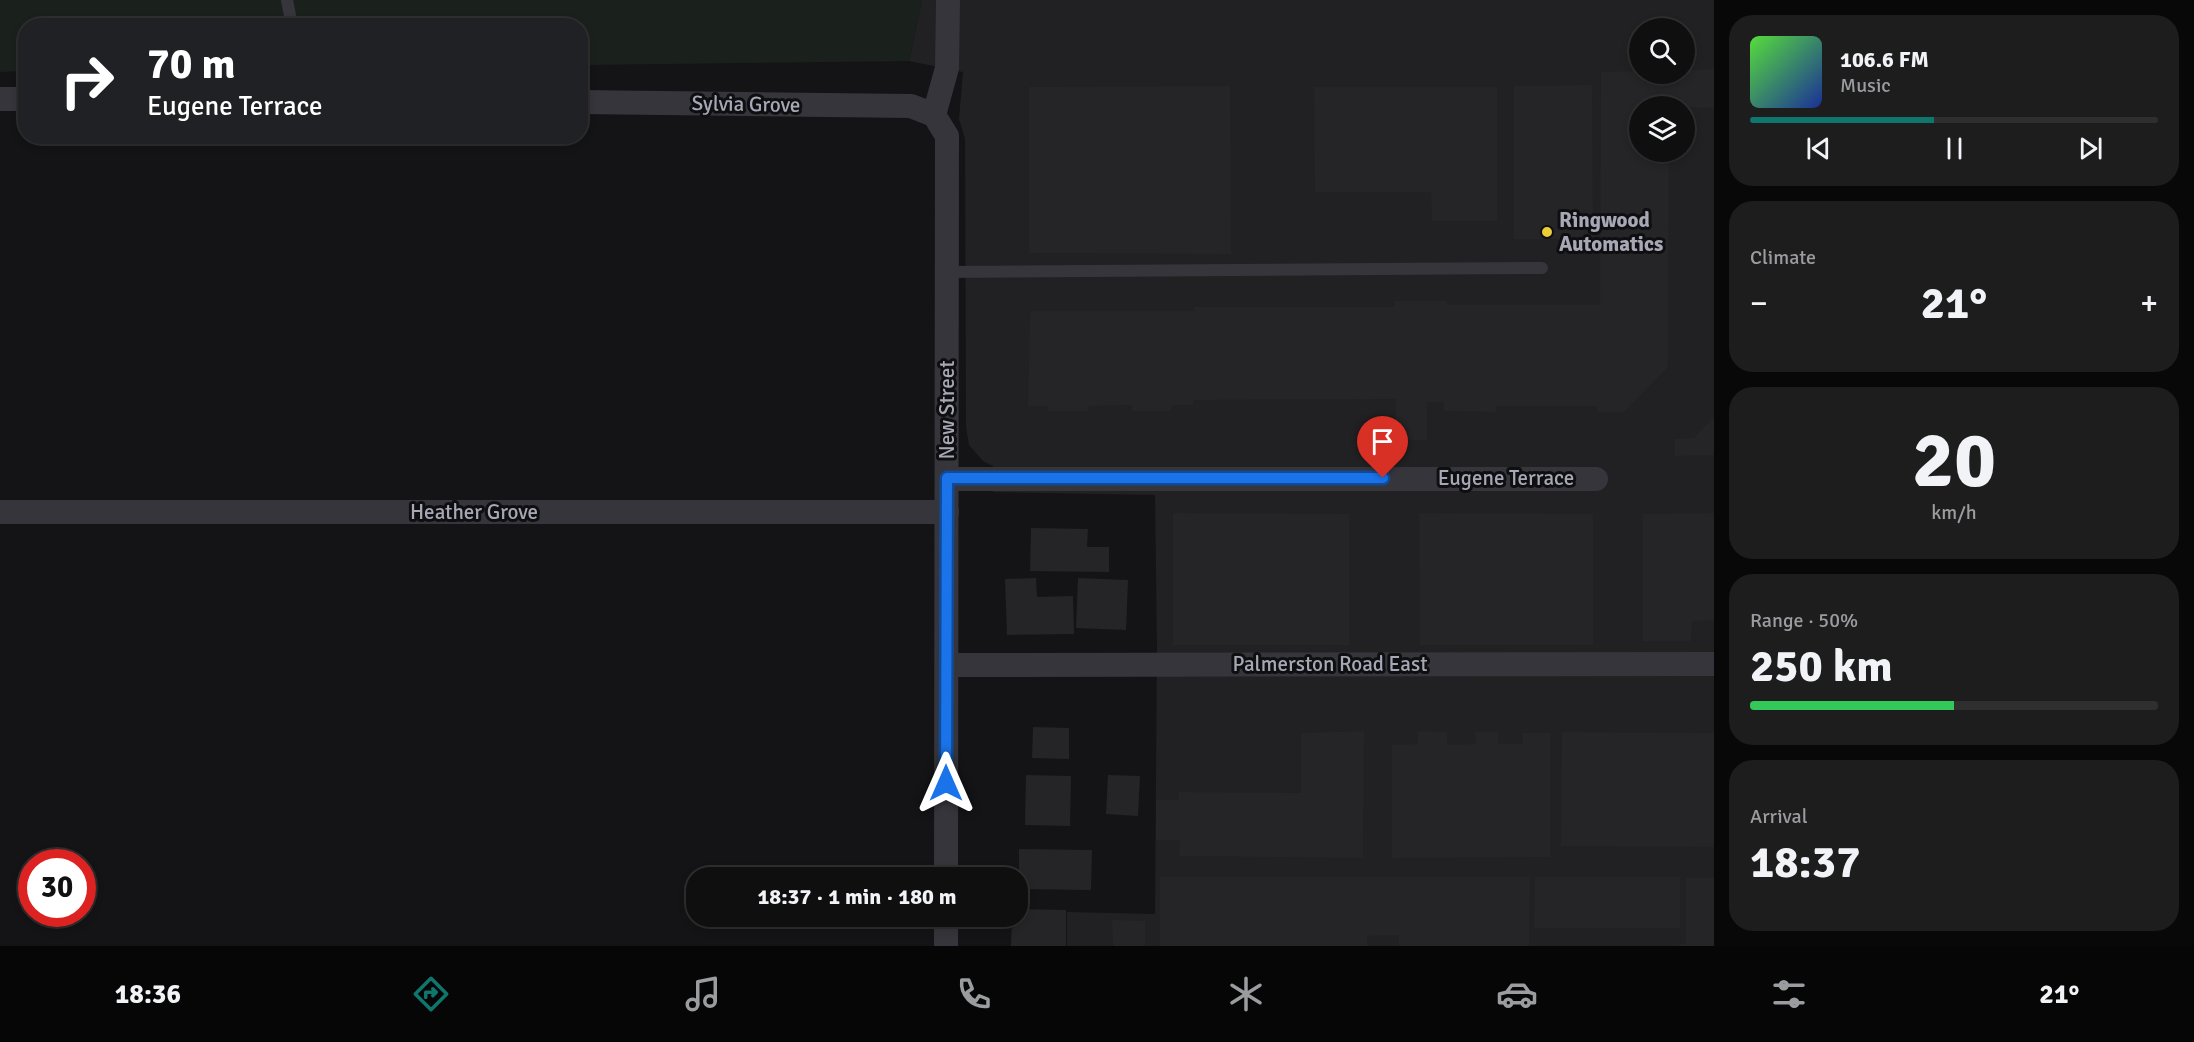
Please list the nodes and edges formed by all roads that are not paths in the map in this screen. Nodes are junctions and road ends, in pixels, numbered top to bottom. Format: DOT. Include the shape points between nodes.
graph roads {
  1 [pos="287,0"];
  2 [pos="948,0"];
  3 [pos="290,18"];
  4 [pos="0,99"];
  5 [pos="18,99"];
  6 [pos="588,102"];
  7 [pos="934,115"];
  8 [pos="1542,268"];
  9 [pos="947,272"];
  10 [pos="947,478"];
  11 [pos="1596,478"];
  12 [pos="947,512"];
  13 [pos="0,513"];
  14 [pos="1714,664"];
  15 [pos="947,665"];
  16 [pos="946,867"];
  17 [pos="946,927"];
  18 [pos="946,946"];
  1 -- 3 [label="lane"];
  2 -- 7 [label="street" via="947,68"];
  4 -- 5 [label="street"];
  6 -- 7 [label="street, Sylvia Grove" via="911,106"];
  7 -- 9 [label="street, New Street" via="947,136"];
  8 -- 9 [label="lane"];
  9 -- 10 [label="street, New Street"];
  10 -- 11 [label="street, Eugene Terrace"];
  10 -- 12 [label="street, New Street"];
  12 -- 13 [label="street, Heather Grove"];
  12 -- 15 [label="street, New Street"];
  14 -- 15 [label="street, Palmerston Road East"];
  15 -- 16 [label="street, New Street"];
  17 -- 18 [label="street"];
}
